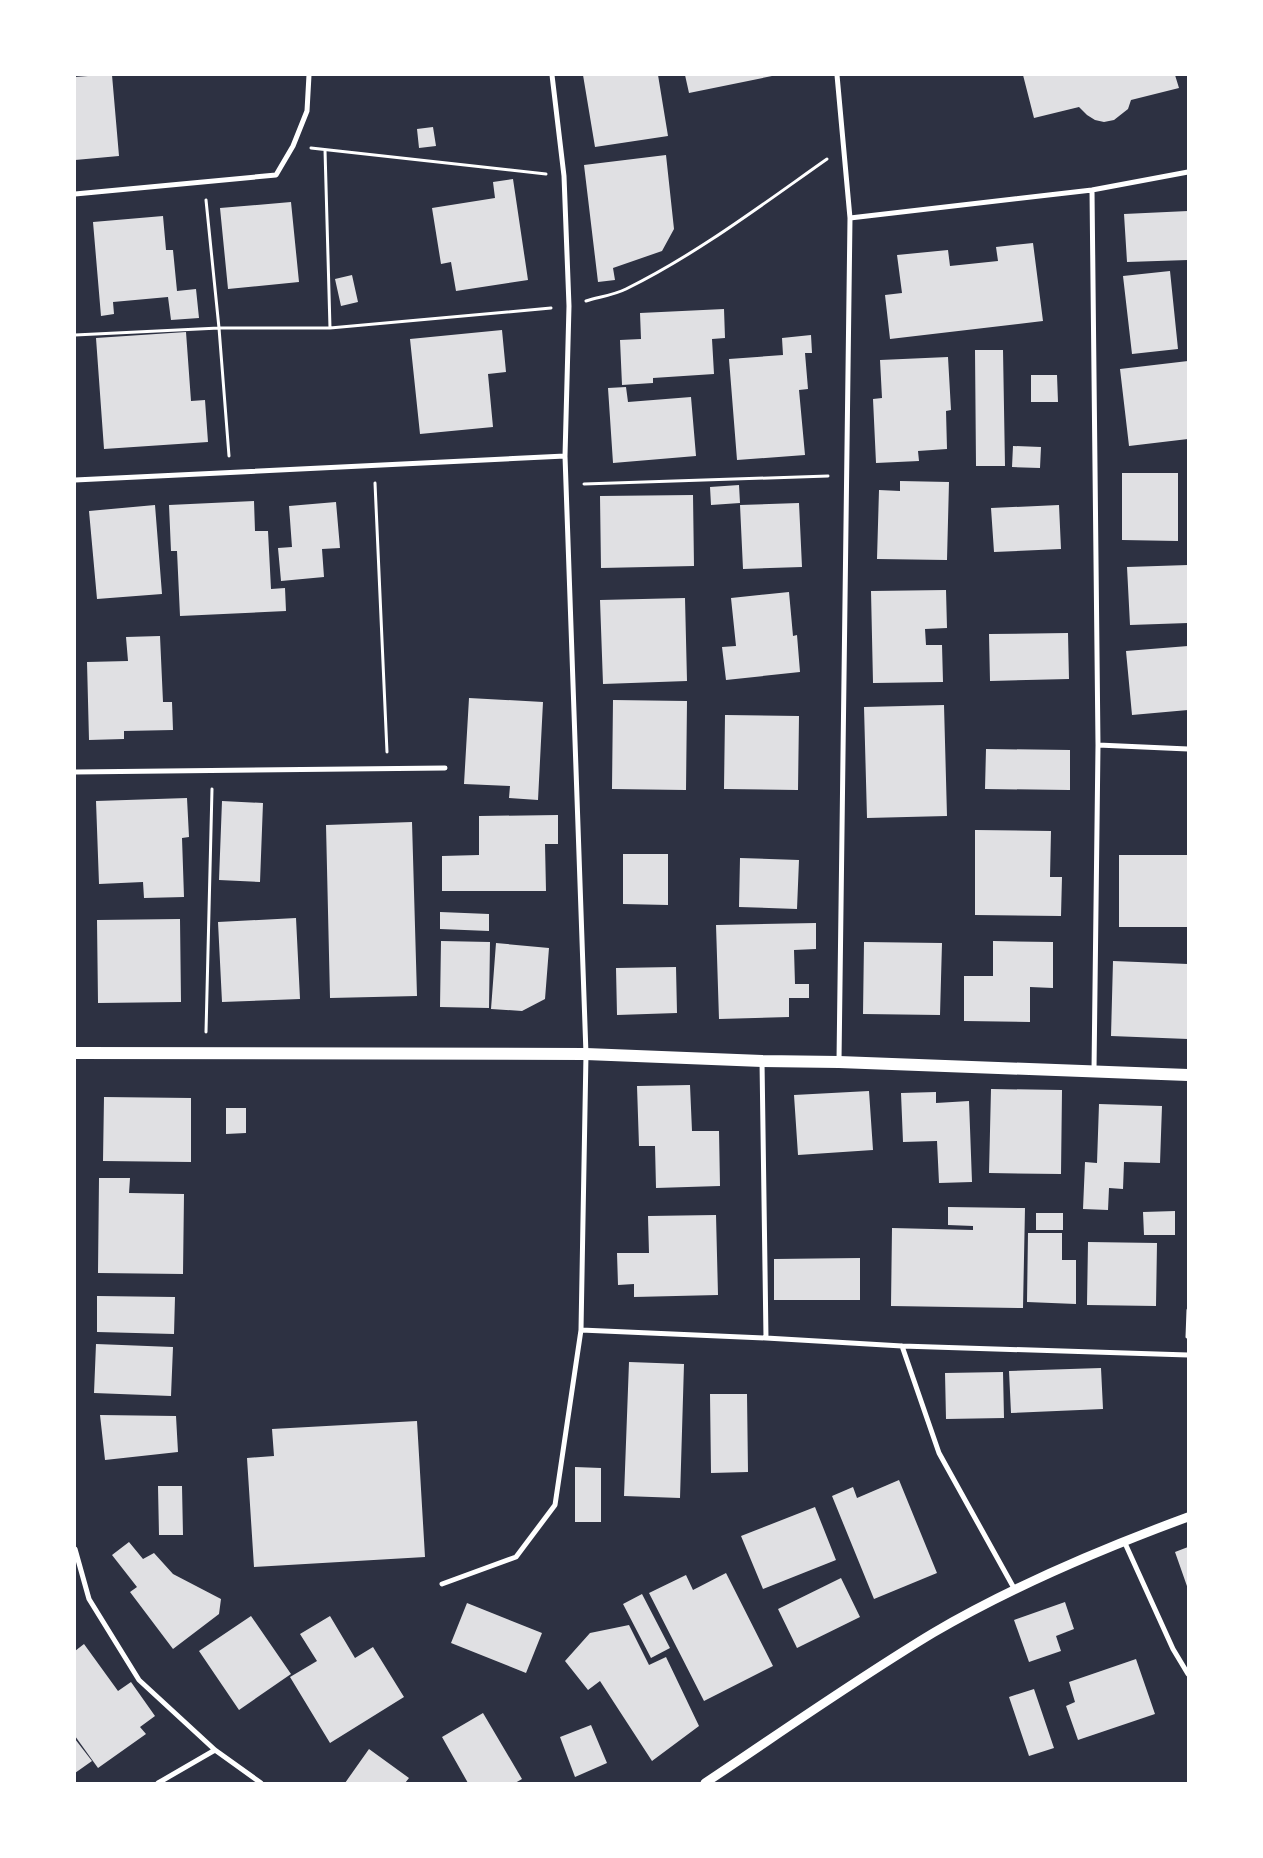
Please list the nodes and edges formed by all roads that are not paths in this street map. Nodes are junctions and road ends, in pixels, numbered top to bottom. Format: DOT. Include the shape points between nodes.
graph roads {
  1 [pos="309,75"];
  2 [pos="552,75"];
  3 [pos="837,75"];
  4 [pos="1188,172"];
  5 [pos="1092,190"];
  6 [pos="75,194"];
  7 [pos="850,218"];
  8 [pos="565,456"];
  9 [pos="75,480"];
  10 [pos="1098,745"];
  11 [pos="1188,749"];
  12 [pos="445,768"];
  13 [pos="75,772"];
  14 [pos="75,1053"];
  15 [pos="586,1054"];
  16 [pos="762,1061"];
  17 [pos="839,1062"];
  18 [pos="1094,1071"];
  19 [pos="1188,1074"];
  20 [pos="581,1330"];
  21 [pos="766,1338"];
  22 [pos="902,1346"];
  23 [pos="1187,1355"];
  24 [pos="1188,1517"];
  25 [pos="1124,1541"];
  26 [pos="75,1549"];
  27 [pos="442,1584"];
  28 [pos="1015,1590"];
  29 [pos="1188,1674"];
  30 [pos="215,1750"];
  31 [pos="158,1783"];
  32 [pos="261,1783"];
  33 [pos="705,1783"];
  1 -- 6 [label="street" via="307,111 276,175"];
  2 -- 8 [label="street" via="564,176 569,306"];
  3 -- 7 [label="street"];
  4 -- 5 [label="street"];
  5 -- 7 [label="street"];
  5 -- 10 [label="street"];
  7 -- 17 [label="street"];
  8 -- 9 [label="street"];
  8 -- 15 [label="street"];
  10 -- 11 [label="street"];
  10 -- 18 [label="street"];
  12 -- 13 [label="street"];
  14 -- 15 [label="main road"];
  15 -- 16 [label="main road"];
  15 -- 20 [label="street"];
  16 -- 17 [label="main road"];
  16 -- 21 [label="street"];
  17 -- 18 [label="main road"];
  18 -- 19 [label="main road"];
  20 -- 21 [label="street"];
  20 -- 27 [label="street" via="555,1505 516,1557"];
  21 -- 22 [label="street"];
  22 -- 23 [label="street"];
  22 -- 28 [label="street" via="939,1453"];
  24 -- 25 [label="street"];
  25 -- 28 [label="street"];
  25 -- 29 [label="street" via="1173,1649"];
  26 -- 30 [label="street" via="89,1599 139,1680"];
  28 -- 33 [label="street" via="934,1633"];
  30 -- 31 [label="street"];
  30 -- 32 [label="street"];
}
